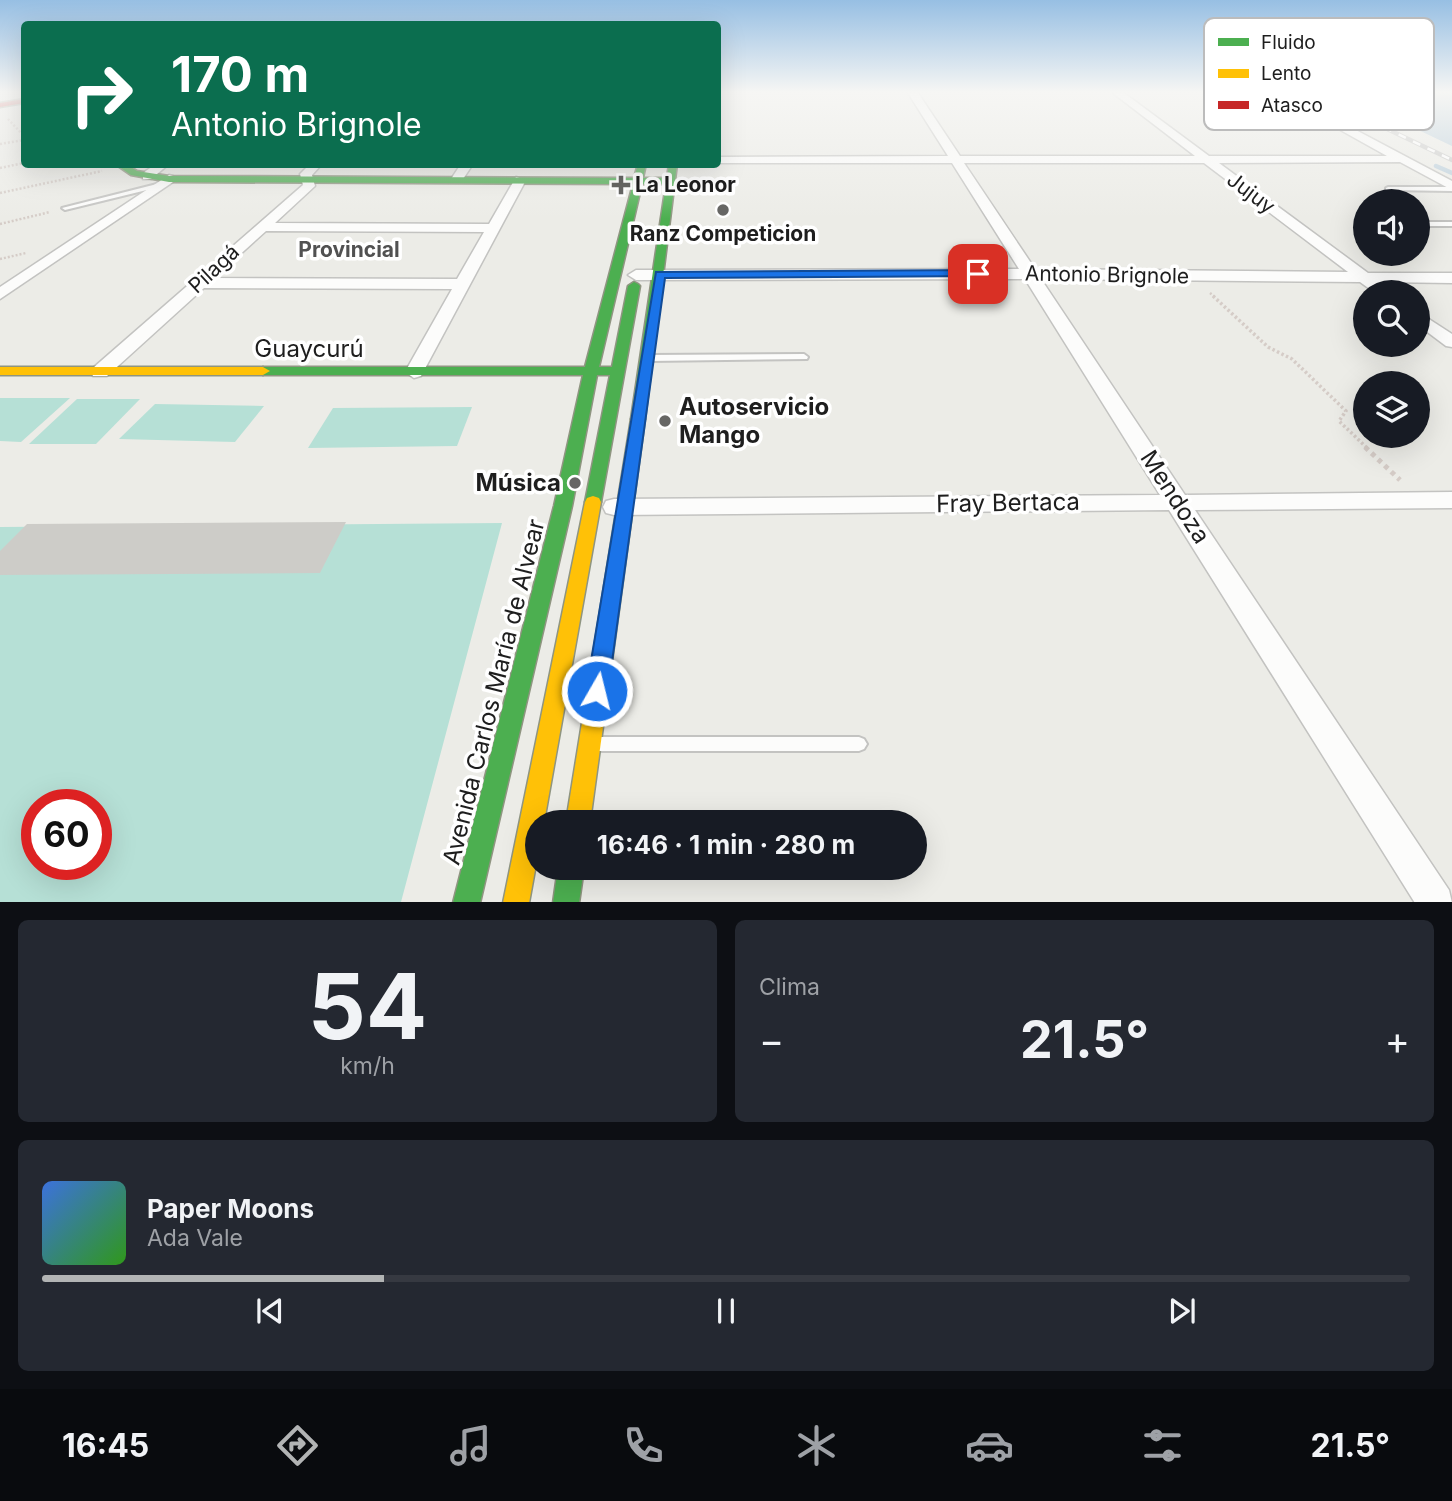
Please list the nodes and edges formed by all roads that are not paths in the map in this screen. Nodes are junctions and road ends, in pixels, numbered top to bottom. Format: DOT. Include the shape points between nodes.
graph roads {
  1 [pos="940,135"];
  2 [pos="1173,135"];
  3 [pos="1357,135"];
  4 [pos="955,159"];
  5 [pos="1402,159"];
  6 [pos="721,160"];
  7 [pos="1206,160"];
  8 [pos="125,168"];
  9 [pos="313,168"];
  10 [pos="464,168"];
  11 [pos="672,173"];
  12 [pos="160,176"];
  13 [pos="648,177"];
  14 [pos="457,179"];
  15 [pos="308,180"];
  16 [pos="520,180"];
  17 [pos="1452,187"];
  18 [pos="1409,189"];
  19 [pos="65,208"];
  20 [pos="1430,224"];
  21 [pos="1452,224"];
  22 [pos="261,227"];
  23 [pos="494,228"];
  24 [pos="637,268"];
  25 [pos="1032,274"];
  26 [pos="660,275"];
  27 [pos="1362,276"];
  28 [pos="1452,278"];
  29 [pos="1368,280"];
  30 [pos="200,283"];
  31 [pos="464,284"];
  32 [pos="0,294"];
  33 [pos="1430,326"];
  34 [pos="1452,342"];
  35 [pos="804,357"];
  36 [pos="646,358"];
  37 [pos="591,370"];
  38 [pos="0,371"];
  39 [pos="617,371"];
  40 [pos="100,372"];
  41 [pos="414,372"];
  42 [pos="1452,500"];
  43 [pos="1177,501"];
  44 [pos="563,506"];
  45 [pos="591,506"];
  46 [pos="624,507"];
  47 [pos="589,744"];
  48 [pos="859,744"];
  49 [pos="580,810"];
  50 [pos="569,880"];
  51 [pos="466,902"];
  52 [pos="516,902"];
  53 [pos="566,902"];
  54 [pos="1437,902"];
  1 -- 4 [label="street, Mendoza"];
  2 -- 7 [label="street, Jujuy"];
  3 -- 5 [label="street"];
  4 -- 6 [label="street"];
  4 -- 7 [label="street"];
  4 -- 25 [label="street, Mendoza"];
  5 -- 7 [label="street"];
  5 -- 17 [label="street"];
  7 -- 27 [label="street, Jujuy"];
  8 -- 12 [label="main road"];
  9 -- 15 [label="street, Pilagá" via="306,174"];
  10 -- 14 [label="street"];
  11 -- 13 [label="main road"];
  11 -- 26 [label="main road"];
  12 -- 15 [label="main road"];
  12 -- 19 [label="lane"];
  12 -- 32 [label="street"];
  13 -- 16 [label="main road"];
  13 -- 37 [label="main road, Avenida Carlos María de Alvear"];
  14 -- 15 [label="main road"];
  14 -- 16 [label="main road"];
  15 -- 22 [label="street, Pilagá" via="309,186"];
  16 -- 23 [label="street"];
  17 -- 18 [label="lane"];
  20 -- 21 [label="lane"];
  22 -- 23 [label="street"];
  22 -- 30 [label="street, Pilagá"];
  23 -- 31 [label="street"];
  24 -- 26 [label="street, Antonio Brignole"];
  24 -- 39 [label="main road, Avenida Carlos María de Alvear"];
  25 -- 26 [label="street, Antonio Brignole"];
  25 -- 27 [label="street, Antonio Brignole"];
  25 -- 43 [label="street, Mendoza"];
  26 -- 36 [label="main road"];
  27 -- 28 [label="street, Antonio Brignole"];
  27 -- 29 [label="street, Jujuy"];
  30 -- 31 [label="street"];
  30 -- 40 [label="street, Pilagá"];
  31 -- 41 [label="street"];
  33 -- 34 [label="street"];
  35 -- 36 [label="lane"];
  36 -- 46 [label="main road"];
  37 -- 39 [label="main road, Guaycurú"];
  37 -- 41 [label="main road, Guaycurú"];
  37 -- 44 [label="main road, Avenida Carlos María de Alvear"];
  38 -- 40 [label="main road, Guaycurú"];
  39 -- 45 [label="main road, Avenida Carlos María de Alvear"];
  40 -- 41 [label="main road, Guaycurú"];
  42 -- 43 [label="street, Fray Bertaca"];
  43 -- 46 [label="street, Fray Bertaca"];
  43 -- 54 [label="street, Mendoza"];
  44 -- 45 [label="street, Fray Bertaca"];
  44 -- 51 [label="main road, Avenida Carlos María de Alvear"];
  45 -- 46 [label="street, Fray Bertaca"];
  45 -- 52 [label="main road, Avenida Carlos María de Alvear"];
  46 -- 47 [label="main road"];
  47 -- 48 [label="lane"];
  47 -- 49 [label="main road"];
  50 -- 53 [label="main road"];
}
